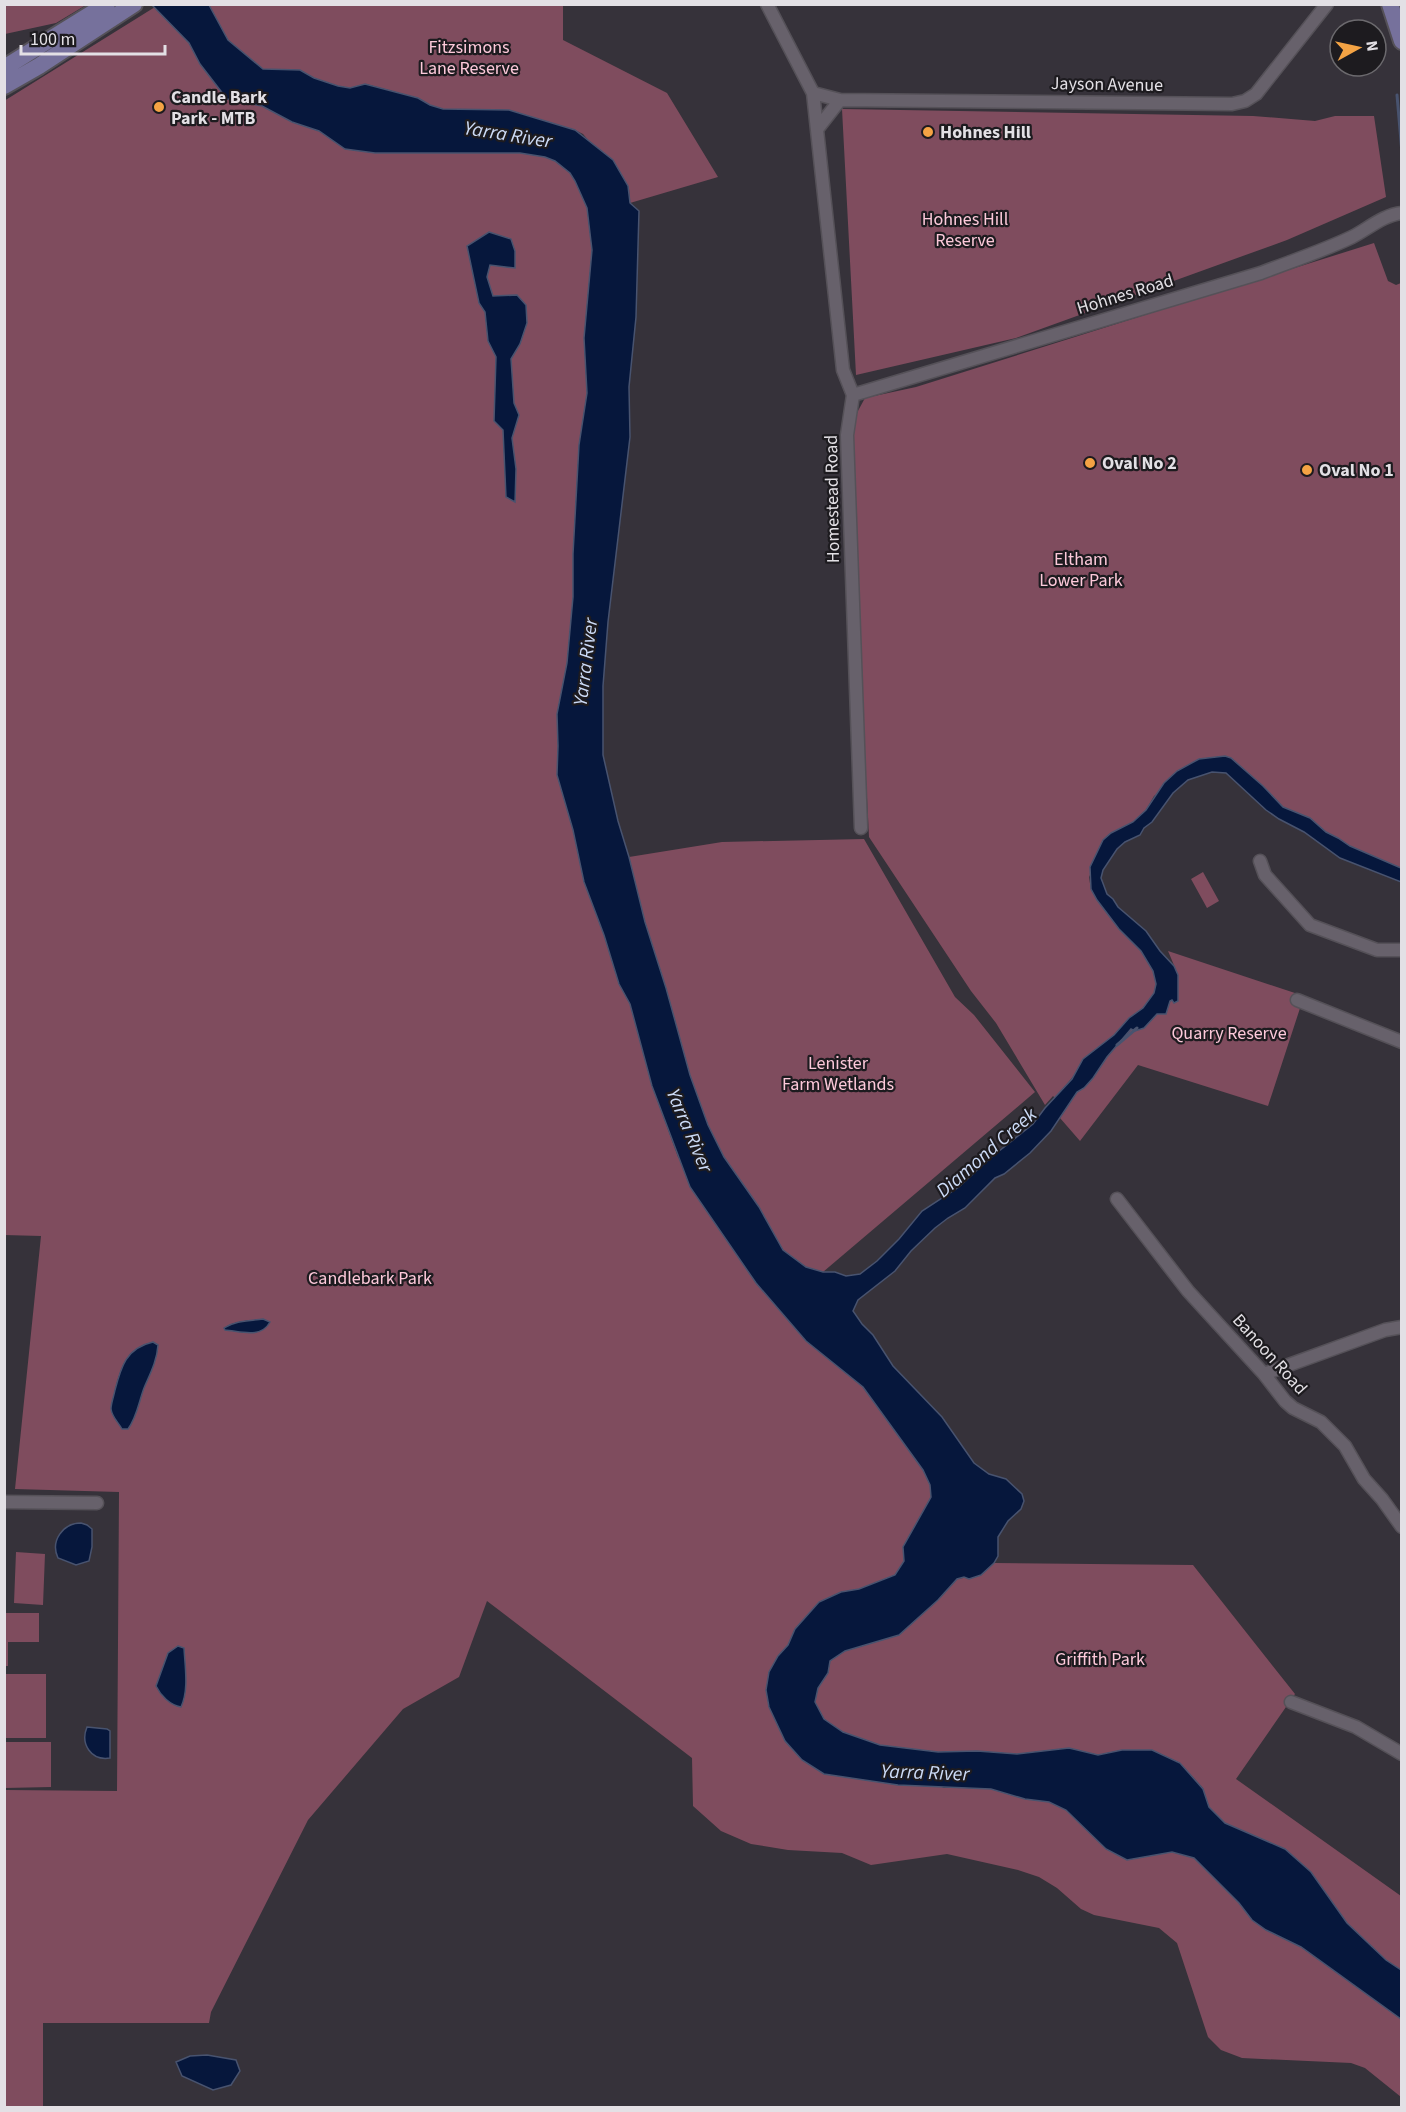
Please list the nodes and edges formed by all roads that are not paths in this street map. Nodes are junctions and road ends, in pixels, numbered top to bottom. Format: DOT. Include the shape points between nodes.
graph roads {
  1 [pos="134,4"];
  2 [pos="767,4"];
  3 [pos="1327,4"];
  4 [pos="1390,4"];
  5 [pos="108,10"];
  6 [pos="1401,41"];
  7 [pos="4,68"];
  8 [pos="4,86"];
  9 [pos="813,93"];
  10 [pos="840,100"];
  11 [pos="818,129"];
  12 [pos="1401,213"];
  13 [pos="853,395"];
  14 [pos="861,828"];
  15 [pos="1260,861"];
  16 [pos="1401,950"];
  17 [pos="1297,999"];
  18 [pos="1401,1042"];
  19 [pos="1117,1199"];
  20 [pos="1401,1327"];
  21 [pos="1264,1374"];
  22 [pos="4,1502"];
  23 [pos="97,1503"];
  24 [pos="1401,1527"];
  25 [pos="1291,1702"];
  26 [pos="1401,1754"];
  1 -- 5 [label="main road"];
  2 -- 9 [label="street, Homestead Road"];
  3 -- 10 [label="street, Jayson Avenue" via="1256,94 1232,104"];
  4 -- 6 [label="main road"];
  5 -- 7 [label="main road"];
  5 -- 8 [label="main road" via="39,66"];
  9 -- 10 [label="street, Jayson Avenue"];
  9 -- 11 [label="street, Homestead Road"];
  10 -- 11 [label="street"];
  11 -- 13 [label="street, Homestead Road" via="843,370"];
  12 -- 13 [label="street, Hohnes Road" via="1261,273"];
  13 -- 14 [label="street, Homestead Road" via="847,435"];
  15 -- 16 [label="street" via="1265,875 1310,925 1377,950"];
  17 -- 18 [label="street"];
  19 -- 21 [label="street, Banoon Road" via="1188,1291"];
  20 -- 21 [label="street"];
  21 -- 24 [label="street, Banoon Road" via="1293,1408 1321,1422 1340,1441"];
  22 -- 23 [label="street"];
  25 -- 26 [label="street" via="1356,1727"];
}
